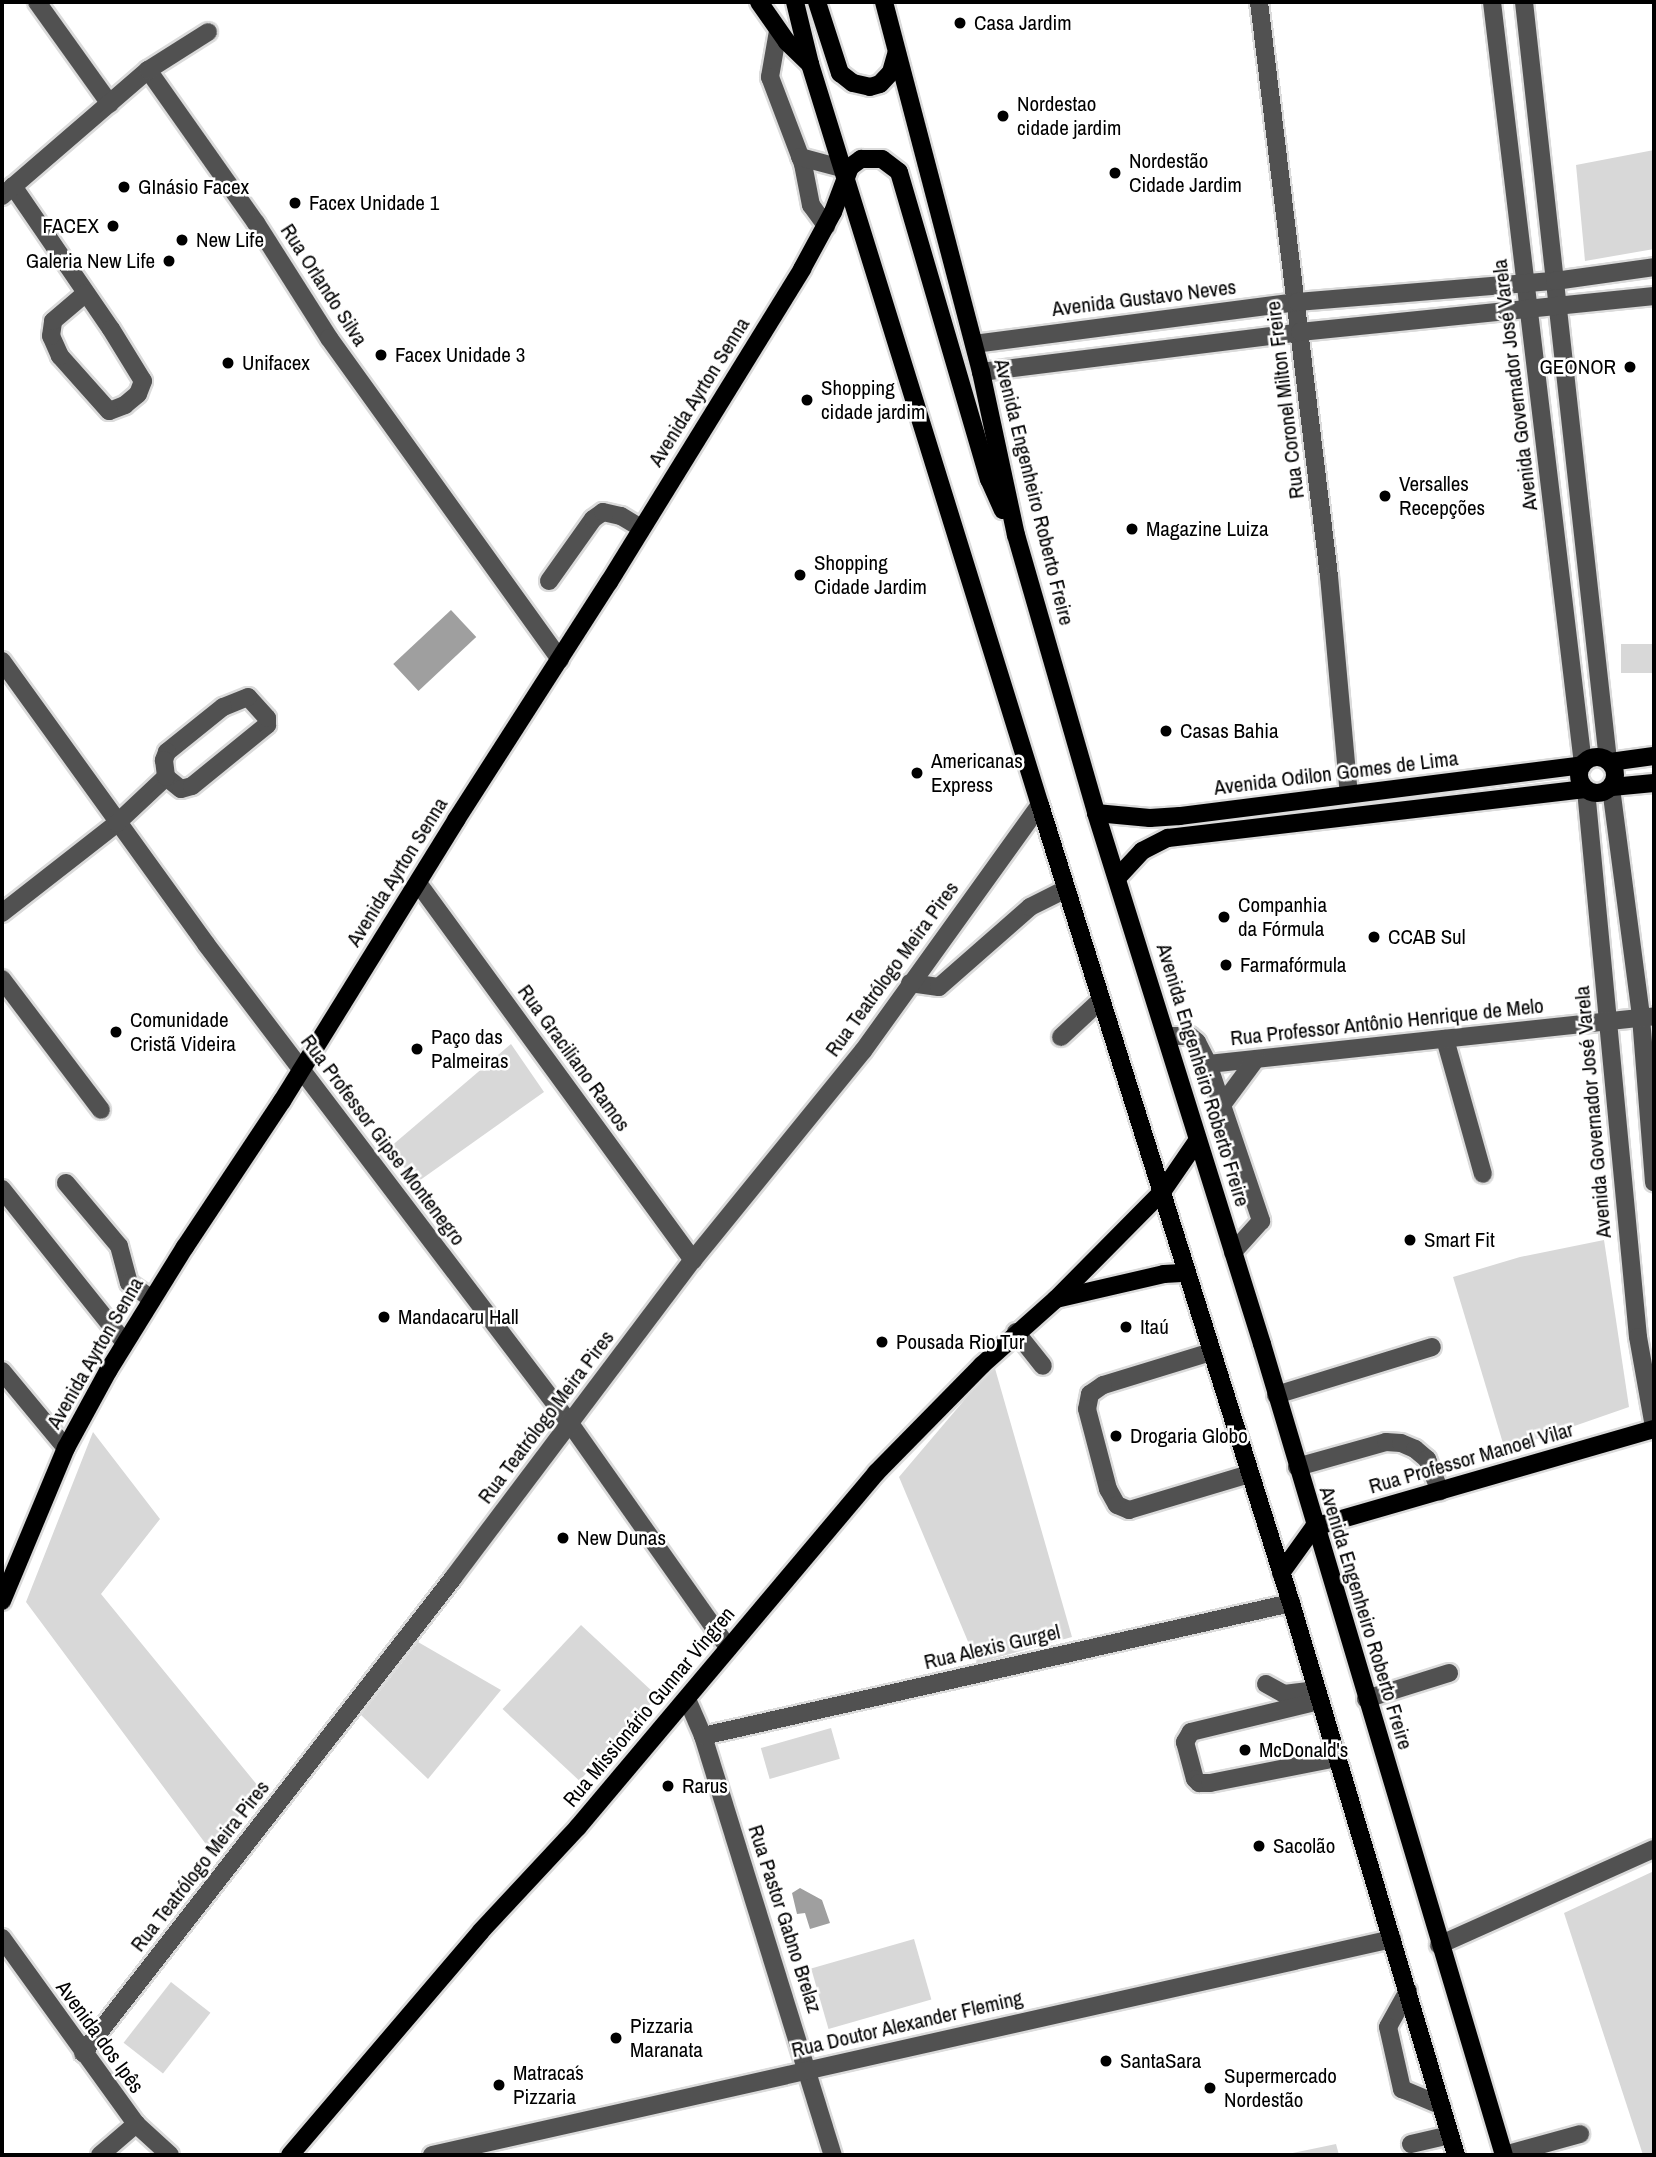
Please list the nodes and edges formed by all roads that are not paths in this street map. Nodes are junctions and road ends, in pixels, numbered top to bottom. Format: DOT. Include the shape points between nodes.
graph roads {
  1 [pos="37,2"];
  2 [pos="759,2"];
  3 [pos="795,2"];
  4 [pos="817,2"];
  5 [pos="884,2"];
  6 [pos="1259,2"];
  7 [pos="1493,2"];
  8 [pos="1524,2"];
  9 [pos="778,30"];
  10 [pos="208,32"];
  11 [pos="896,54"];
  12 [pos="810,64"];
  13 [pos="148,70"];
  14 [pos="110,104"];
  15 [pos="800,158"];
  16 [pos="846,172"];
  17 [pos="7,191"];
  18 [pos="826,226"];
  19 [pos="1654,267"];
  20 [pos="1555,281"];
  21 [pos="1526,283"];
  22 [pos="86,293"];
  23 [pos="1654,296"];
  24 [pos="1297,302"];
  25 [pos="1558,306"];
  26 [pos="1529,309"];
  27 [pos="1134,321"];
  28 [pos="1300,332"];
  29 [pos="974,344"];
  30 [pos="1140,351"];
  31 [pos="981,372"];
  32 [pos="641,528"];
  33 [pos="1016,535"];
  34 [pos="549,581"];
  35 [pos="560,660"];
  36 [pos="2,661"];
  37 [pos="1654,756"];
  38 [pos="1609,761"];
  39 [pos="1582,764"];
  40 [pos="166,777"];
  41 [pos="1654,783"];
  42 [pos="1611,788"];
  43 [pos="1586,790"];
  44 [pos="1349,794"];
  45 [pos="1040,805"];
  46 [pos="1096,813"];
  47 [pos="117,823"];
  48 [pos="1118,877"];
  49 [pos="418,883"];
  50 [pos="1066,889"];
  51 [pos="2,913"];
  52 [pos="2,979"];
  53 [pos="910,983"];
  54 [pos="1101,1000"];
  55 [pos="1648,1017"];
  56 [pos="1607,1021"];
  57 [pos="1168,1036"];
  58 [pos="1061,1037"];
  59 [pos="1445,1039"];
  60 [pos="1256,1059"];
  61 [pos="1208,1064"];
  62 [pos="302,1070"];
  63 [pos="1222,1105"];
  64 [pos="101,1110"];
  65 [pos="1198,1141"];
  66 [pos="1483,1174"];
  67 [pos="1654,1182"];
  68 [pos="66,1183"];
  69 [pos="2,1189"];
  70 [pos="1162,1192"];
  71 [pos="1233,1252"];
  72 [pos="693,1260"];
  73 [pos="1186,1273"];
  74 [pos="152,1299"];
  75 [pos="1055,1300"];
  76 [pos="1645,1326"];
  77 [pos="1016,1332"];
  78 [pos="125,1343"];
  79 [pos="1432,1347"];
  80 [pos="1211,1352"];
  81 [pos="1043,1366"];
  82 [pos="2,1371"];
  83 [pos="1276,1395"];
  84 [pos="569,1422"];
  85 [pos="1654,1428"];
  86 [pos="66,1448"];
  87 [pos="1297,1467"];
  88 [pos="1249,1474"];
  89 [pos="1440,1491"];
  90 [pos="1314,1527"];
  91 [pos="1281,1573"];
  92 [pos="2,1601"];
  93 [pos="1291,1603"];
  94 [pos="728,1647"];
  95 [pos="1449,1673"];
  96 [pos="1266,1684"];
  97 [pos="1318,1695"];
  98 [pos="687,1699"];
  99 [pos="1366,1699"];
  100 [pos="703,1736"];
  101 [pos="1336,1758"];
  102 [pos="1654,1849"];
  103 [pos="2,1938"];
  104 [pos="1392,1939"];
  105 [pos="1439,1945"];
  106 [pos="1408,1991"];
  107 [pos="83,2053"];
  108 [pos="809,2069"];
  109 [pos="1442,2106"];
  110 [pos="136,2124"];
  111 [pos="1580,2134"];
  112 [pos="1450,2135"];
  113 [pos="1411,2144"];
  114 [pos="295,2152"];
  115 [pos="100,2155"];
  116 [pos="170,2155"];
  117 [pos="432,2155"];
  118 [pos="833,2155"];
  119 [pos="1456,2155"];
  120 [pos="1504,2155"];
  1 -- 14 [label="street"];
  2 -- 9 [label="main road"];
  3 -- 12 [label="main road"];
  4 -- 11 [label="main road" via="840,73 853,83 880,84 891,72"];
  5 -- 11 [label="main road, Avenida Engenheiro Roberto Freire"];
  6 -- 24 [label="street, Rua Coronel Milton Freire"];
  7 -- 21 [label="street, Avenida Governador José Varela"];
  8 -- 20 [label="street"];
  9 -- 12 [label="main road"];
  9 -- 15 [label="street" via="770,77"];
  10 -- 13 [label="street"];
  11 -- 29 [label="main road, Avenida Engenheiro Roberto Freire"];
  12 -- 16 [label="main road"];
  13 -- 14 [label="street"];
  13 -- 35 [label="street, Rua Orlando Silva" via="256,223 329,338"];
  14 -- 17 [label="street"];
  15 -- 16 [label="street"];
  15 -- 18 [label="street" via="811,205"];
  16 -- 18 [label="main road, Avenida Ayrton Senna"];
  16 -- 33 [label="main road" via="872,157 890,162 899,172 989,479"];
  16 -- 45 [label="main road"];
  17 -- 22 [label="street"];
  18 -- 32 [label="main road, Avenida Ayrton Senna"];
  19 -- 20 [label="street, Avenida Gustavo Neves"];
  20 -- 21 [label="street, Avenida Gustavo Neves"];
  20 -- 25 [label="street"];
  21 -- 24 [label="street, Avenida Gustavo Neves"];
  21 -- 26 [label="street, Avenida Governador José Varela"];
  22 -- 22 [label="street" via="143,382 138,394 109,411 60,356 51,336 53,321"];
  23 -- 25 [label="street"];
  24 -- 27 [label="street, Avenida Gustavo Neves"];
  24 -- 28 [label="street, Rua Coronel Milton Freire"];
  25 -- 26 [label="street"];
  25 -- 38 [label="street"];
  26 -- 28 [label="street"];
  26 -- 39 [label="street, Avenida Governador José Varela"];
  27 -- 29 [label="street, Avenida Gustavo Neves"];
  27 -- 30 [label="street"];
  28 -- 30 [label="street"];
  28 -- 44 [label="street, Rua Coronel Milton Freire"];
  29 -- 31 [label="main road, Avenida Engenheiro Roberto Freire"];
  30 -- 31 [label="street"];
  31 -- 33 [label="main road, Avenida Engenheiro Roberto Freire"];
  32 -- 34 [label="street" via="603,512 593,519"];
  32 -- 35 [label="main road, Avenida Ayrton Senna"];
  33 -- 46 [label="main road, Avenida Engenheiro Roberto Freire"];
  35 -- 49 [label="main road, Avenida Ayrton Senna"];
  36 -- 47 [label="street, Rua Professor Gipse Montenegro"];
  37 -- 38 [label="main road"];
  38 -- 39 [label="main road" via="1595,757"];
  38 -- 42 [label="main road" via="1616,774"];
  39 -- 43 [label="main road" via="1579,778"];
  39 -- 44 [label="main road, Avenida Odilon Gomes de Lima"];
  40 -- 40 [label="street" via="181,789 192,786 267,725 267,718 248,697 223,707 167,752"];
  40 -- 47 [label="street"];
  41 -- 42 [label="main road"];
  42 -- 43 [label="main road" via="1599,794"];
  42 -- 55 [label="street"];
  43 -- 48 [label="main road, Avenida Odilon Gomes de Lima" via="1168,838 1142,850"];
  43 -- 56 [label="street, Avenida Governador José Varela"];
  44 -- 46 [label="main road, Avenida Odilon Gomes de Lima" via="1180,816"];
  45 -- 50 [label="main road"];
  45 -- 53 [label="street, Rua Teatrólogo Meira Pires"];
  46 -- 48 [label="main road, Avenida Engenheiro Roberto Freire"];
  47 -- 51 [label="street"];
  47 -- 62 [label="street, Rua Professor Gipse Montenegro"];
  48 -- 57 [label="main road, Avenida Engenheiro Roberto Freire"];
  49 -- 62 [label="main road, Avenida Ayrton Senna"];
  49 -- 72 [label="street, Rua Graciliano Ramos"];
  50 -- 53 [label="street" via="1030,907 939,987"];
  50 -- 54 [label="main road"];
  52 -- 64 [label="street"];
  53 -- 72 [label="street, Rua Teatrólogo Meira Pires" via="863,1051"];
  54 -- 58 [label="street"];
  54 -- 70 [label="main road"];
  55 -- 56 [label="street, Rua Professor Antônio Henrique de Melo"];
  55 -- 67 [label="street"];
  56 -- 59 [label="street, Rua Professor Antônio Henrique de Melo"];
  56 -- 76 [label="street, Avenida Governador José Varela"];
  57 -- 61 [label="street" via="1190,1036"];
  57 -- 65 [label="main road, Avenida Engenheiro Roberto Freire"];
  59 -- 60 [label="street, Rua Professor Antônio Henrique de Melo"];
  59 -- 66 [label="street"];
  60 -- 61 [label="street, Rua Professor Antônio Henrique de Melo"];
  60 -- 63 [label="street"];
  61 -- 63 [label="street"];
  62 -- 74 [label="main road, Avenida Ayrton Senna"];
  62 -- 84 [label="street, Rua Professor Gipse Montenegro" via="359,1160"];
  63 -- 71 [label="street" via="1261,1221"];
  65 -- 70 [label="main road, Rua Missionário Gunnar Vingren"];
  65 -- 71 [label="main road, Avenida Engenheiro Roberto Freire"];
  68 -- 74 [label="street" via="118,1246 129,1283"];
  69 -- 78 [label="street"];
  70 -- 73 [label="main road"];
  70 -- 75 [label="main road, Rua Missionário Gunnar Vingren"];
  71 -- 83 [label="main road, Avenida Engenheiro Roberto Freire"];
  72 -- 84 [label="street, Rua Teatrólogo Meira Pires"];
  73 -- 75 [label="main road, Rua Missionário Gunnar Vingren"];
  73 -- 80 [label="main road"];
  74 -- 78 [label="main road, Avenida Ayrton Senna"];
  75 -- 77 [label="main road, Rua Missionário Gunnar Vingren"];
  76 -- 85 [label="street, Avenida Governador José Varela"];
  77 -- 81 [label="street"];
  77 -- 94 [label="main road, Rua Missionário Gunnar Vingren" via="876,1473"];
  78 -- 86 [label="main road, Avenida Ayrton Senna"];
  79 -- 83 [label="street"];
  80 -- 88 [label="main road"];
  80 -- 88 [label="street" via="1103,1385 1090,1394 1087,1409 1108,1489 1117,1505 1129,1510"];
  82 -- 86 [label="street"];
  83 -- 87 [label="main road, Avenida Engenheiro Roberto Freire"];
  84 -- 94 [label="street, Rua Professor Gipse Montenegro"];
  84 -- 107 [label="street, Rua Teatrólogo Meira Pires"];
  85 -- 89 [label="main road, Rua Professor Manoel Vilar"];
  86 -- 92 [label="main road, Avenida Ayrton Senna"];
  87 -- 89 [label="street" via="1386,1442 1401,1443 1427,1459"];
  87 -- 90 [label="main road, Avenida Engenheiro Roberto Freire"];
  88 -- 91 [label="main road"];
  89 -- 90 [label="main road, Rua Professor Manoel Vilar"];
  90 -- 91 [label="main road"];
  90 -- 99 [label="main road, Avenida Engenheiro Roberto Freire"];
  91 -- 93 [label="main road"];
  93 -- 97 [label="main road"];
  93 -- 100 [label="street, Rua Alexis Gurgel"];
  94 -- 98 [label="main road, Rua Missionário Gunnar Vingren"];
  95 -- 99 [label="street"];
  96 -- 97 [label="street" via="1284,1694"];
  97 -- 101 [label="main road"];
  97 -- 101 [label="street" via="1191,1732 1185,1742 1195,1779 1210,1783"];
  98 -- 100 [label="street, Rua Pastor Gabno Brelaz"];
  98 -- 114 [label="main road, Rua Missionário Gunnar Vingren" via="481,1931"];
  99 -- 105 [label="main road, Avenida Engenheiro Roberto Freire"];
  100 -- 108 [label="street, Rua Pastor Gabno Brelaz"];
  101 -- 104 [label="main road"];
  102 -- 105 [label="street"];
  103 -- 107 [label="street, Avenida dos Ipês"];
  104 -- 106 [label="main road"];
  104 -- 108 [label="street, Rua Doutor Alexander Fleming"];
  105 -- 120 [label="main road, Avenida Engenheiro Roberto Freire"];
  106 -- 109 [label="main road"];
  106 -- 109 [label="street" via="1388,2027 1402,2088"];
  107 -- 110 [label="street, Avenida dos Ipês"];
  108 -- 117 [label="street, Rua Doutor Alexander Fleming"];
  108 -- 118 [label="street, Rua Pastor Gabno Brelaz"];
  109 -- 112 [label="main road"];
  110 -- 115 [label="street"];
  110 -- 116 [label="street, Avenida dos Ipês"];
  111 -- 120 [label="street"];
  112 -- 113 [label="street"];
  112 -- 119 [label="main road"];
}
